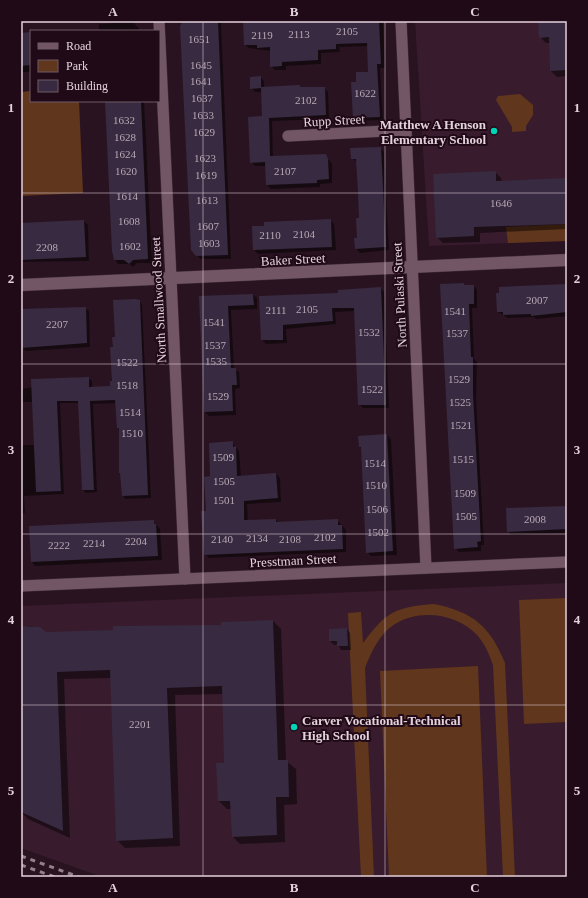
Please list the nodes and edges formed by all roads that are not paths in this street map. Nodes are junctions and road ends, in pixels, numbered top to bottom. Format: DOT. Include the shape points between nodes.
graph roads {
  1 [pos="401,21"];
  2 [pos="160,42"];
  3 [pos="406,130"];
  4 [pos="288,136"];
  5 [pos="567,260"];
  6 [pos="412,267"];
  7 [pos="171,278"];
  8 [pos="21,286"];
  9 [pos="567,562"];
  10 [pos="426,568"];
  11 [pos="185,579"];
  12 [pos="21,586"];
  1 -- 3 [label="street, North Pulaski Street"];
  2 -- 7 [label="street, North Smallwood Street"];
  3 -- 4 [label="street, Rupp Street"];
  3 -- 6 [label="street, North Pulaski Street"];
  5 -- 6 [label="street, Baker Street"];
  6 -- 7 [label="street, Baker Street"];
  6 -- 10 [label="street, North Pulaski Street"];
  7 -- 8 [label="street, Baker Street"];
  7 -- 11 [label="street, North Smallwood Street"];
  9 -- 10 [label="street, Presstman Street"];
  10 -- 11 [label="street, Presstman Street"];
  11 -- 12 [label="street, Presstman Street"];
}
